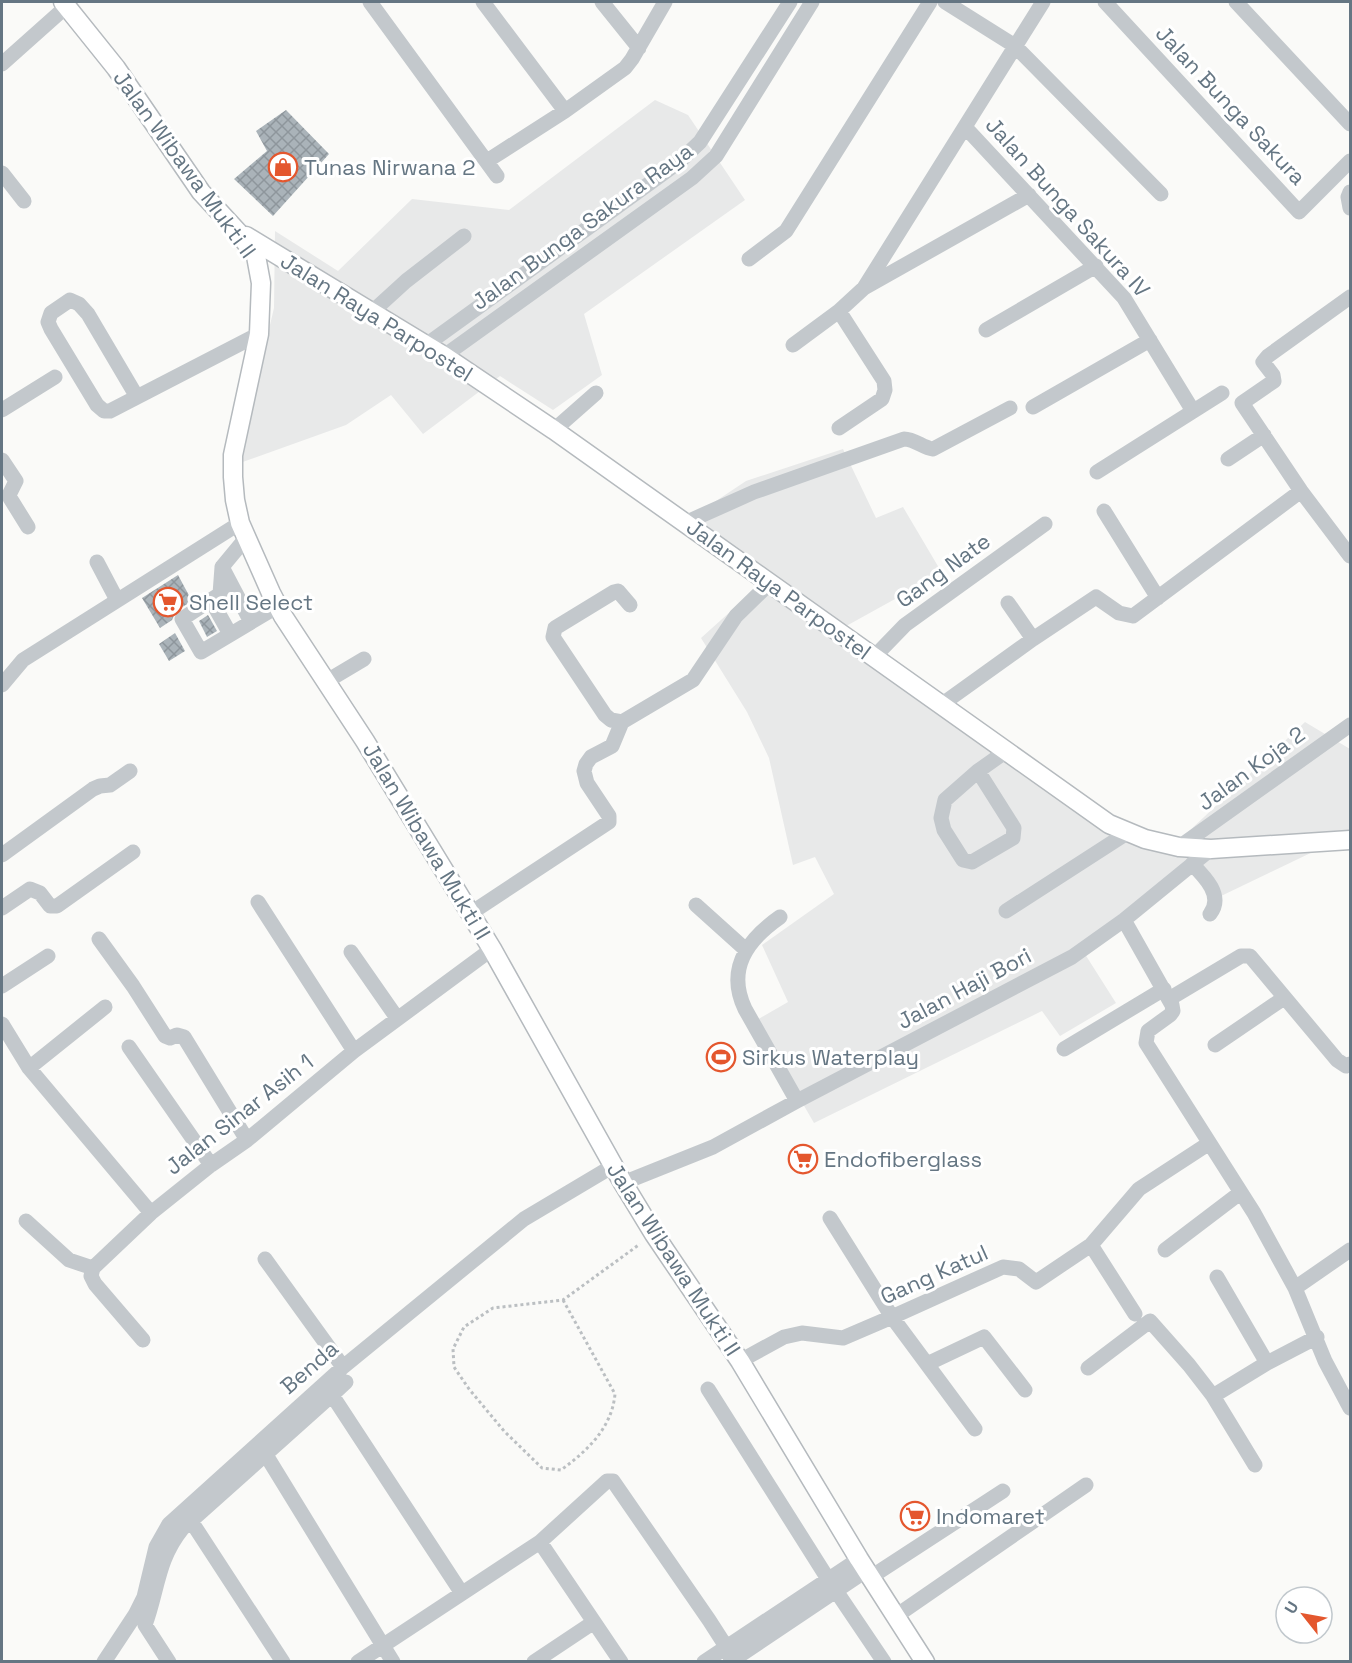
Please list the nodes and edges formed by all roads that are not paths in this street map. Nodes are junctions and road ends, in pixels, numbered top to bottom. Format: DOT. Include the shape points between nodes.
graph roads {
  1 [pos="370,2"];
  2 [pos="483,2"];
  3 [pos="602,2"];
  4 [pos="665,2"];
  5 [pos="790,2"];
  6 [pos="812,2"];
  7 [pos="930,2"];
  8 [pos="945,2"];
  9 [pos="1042,2"];
  10 [pos="1105,2"];
  11 [pos="1236,2"];
  12 [pos="65,4"];
  13 [pos="1016,46"];
  14 [pos="639,48"];
  15 [pos="2,64"];
  16 [pos="565,111"];
  17 [pos="1350,124"];
  18 [pos="965,127"];
  19 [pos="487,161"];
  20 [pos="1350,161"];
  21 [pos="679,162"];
  22 [pos="2,173"];
  23 [pos="496,176"];
  24 [pos="692,178"];
  25 [pos="1350,192"];
  26 [pos="1161,194"];
  27 [pos="1029,195"];
  28 [pos="24,201"];
  29 [pos="1350,208"];
  30 [pos="237,231"];
  31 [pos="464,236"];
  32 [pos="553,255"];
  33 [pos="749,259"];
  34 [pos="1096,266"];
  35 [pos="565,268"];
  36 [pos="864,288"];
  37 [pos="1350,297"];
  38 [pos="838,311"];
  39 [pos="372,312"];
  40 [pos="986,330"];
  41 [pos="259,334"];
  42 [pos="1150,340"];
  43 [pos="426,345"];
  44 [pos="793,345"];
  45 [pos="444,356"];
  46 [pos="55,377"];
  47 [pos="596,393"];
  48 [pos="1222,393"];
  49 [pos="137,397"];
  50 [pos="1033,407"];
  51 [pos="1010,408"];
  52 [pos="2,410"];
  53 [pos="1193,411"];
  54 [pos="839,428"];
  55 [pos="554,429"];
  56 [pos="1264,435"];
  57 [pos="1228,459"];
  58 [pos="2,460"];
  59 [pos="1097,472"];
  60 [pos="1301,491"];
  61 [pos="1104,511"];
  62 [pos="687,522"];
  63 [pos="1045,524"];
  64 [pos="28,527"];
  65 [pos="243,531"];
  66 [pos="1350,556"];
  67 [pos="97,562"];
  68 [pos="222,567"];
  69 [pos="770,583"];
  70 [pos="1158,598"];
  71 [pos="117,600"];
  72 [pos="211,600"];
  73 [pos="1008,603"];
  74 [pos="630,605"];
  75 [pos="278,606"];
  76 [pos="251,622"];
  77 [pos="231,634"];
  78 [pos="1033,639"];
  79 [pos="874,657"];
  80 [pos="364,659"];
  81 [pos="327,681"];
  82 [pos="2,685"];
  83 [pos="941,705"];
  84 [pos="622,722"];
  85 [pos="1350,725"];
  86 [pos="1005,752"];
  87 [pos="130,771"];
  88 [pos="978,771"];
  89 [pos="1126,833"];
  90 [pos="1350,840"];
  91 [pos="1179,847"];
  92 [pos="1210,849"];
  93 [pos="134,852"];
  94 [pos="2,855"];
  95 [pos="1192,864"];
  96 [pos="258,902"];
  97 [pos="696,905"];
  98 [pos="2,908"];
  99 [pos="1006,910"];
  100 [pos="471,913"];
  101 [pos="1210,914"];
  102 [pos="780,917"];
  103 [pos="1124,920"];
  104 [pos="99,939"];
  105 [pos="492,949"];
  106 [pos="746,950"];
  107 [pos="351,952"];
  108 [pos="48,956"];
  109 [pos="2,986"];
  110 [pos="1166,994"];
  111 [pos="1284,998"];
  112 [pos="105,1007"];
  113 [pos="397,1018"];
  114 [pos="2,1024"];
  115 [pos="1215,1045"];
  116 [pos="7,1046"];
  117 [pos="129,1047"];
  118 [pos="1064,1049"];
  119 [pos="354,1051"];
  120 [pos="1350,1064"];
  121 [pos="29,1068"];
  122 [pos="797,1101"];
  123 [pos="247,1140"];
  124 [pos="1208,1144"];
  125 [pos="211,1165"];
  126 [pos="613,1166"];
  127 [pos="623,1183"];
  128 [pos="1240,1193"];
  129 [pos="151,1213"];
  130 [pos="830,1218"];
  131 [pos="26,1221"];
  132 [pos="1091,1245"];
  133 [pos="1165,1250"];
  134 [pos="1350,1250"];
  135 [pos="265,1259"];
  136 [pos="93,1268"];
  137 [pos="1217,1277"];
  138 [pos="1295,1288"];
  139 [pos="1135,1314"];
  140 [pos="892,1317"];
  141 [pos="1317,1337"];
  142 [pos="143,1340"];
  143 [pos="740,1361"];
  144 [pos="1267,1363"];
  145 [pos="927,1364"];
  146 [pos="343,1367"];
  147 [pos="1088,1368"];
  148 [pos="346,1382"];
  149 [pos="708,1389"];
  150 [pos="1025,1390"];
  151 [pos="332,1395"];
  152 [pos="1213,1396"];
  153 [pos="1350,1408"];
  154 [pos="975,1429"];
  155 [pos="266,1455"];
  156 [pos="1255,1465"];
  157 [pos="1086,1485"];
  158 [pos="1003,1491"];
  159 [pos="191,1521"];
  160 [pos="540,1542"];
  161 [pos="866,1569"];
  162 [pos="832,1585"];
  163 [pos="461,1592"];
  164 [pos="896,1616"];
  165 [pos="594,1622"];
  166 [pos="382,1645"];
  167 [pos="732,1657"];
  168 [pos="104,1662"];
  169 [pos="169,1662"];
  170 [pos="283,1662"];
  171 [pos="358,1662"];
  172 [pos="393,1662"];
  173 [pos="534,1662"];
  174 [pos="621,1662"];
  175 [pos="704,1662"];
  176 [pos="884,1662"];
  177 [pos="925,1662"];
  1 -- 19 [label="street"];
  2 -- 16 [label="street"];
  3 -- 14 [label="street"];
  4 -- 14 [label="street"];
  5 -- 21 [label="street, Jalan Bunga Sakura Raya" via="700,142"];
  6 -- 24 [label="street, Jalan Bunga Sakura Raya" via="716,156"];
  7 -- 33 [label="street" via="786,231"];
  8 -- 13 [label="street"];
  9 -- 13 [label="street"];
  10 -- 20 [label="street, Jalan Bunga Sakura" via="1299,212"];
  11 -- 17 [label="street"];
  12 -- 15 [label="street"];
  12 -- 30 [label="main road, Jalan Wibawa Mukti II" via="116,68 201,192"];
  13 -- 18 [label="street"];
  13 -- 26 [label="street"];
  14 -- 16 [label="street" via="625,68"];
  16 -- 19 [label="street"];
  18 -- 27 [label="street, Jalan Bunga Sakura IV"];
  18 -- 36 [label="street"];
  19 -- 23 [label="street"];
  21 -- 24 [label="street"];
  21 -- 32 [label="street, Jalan Bunga Sakura Raya"];
  22 -- 28 [label="street"];
  24 -- 35 [label="street, Jalan Bunga Sakura Raya"];
  25 -- 29 [label="street"];
  27 -- 34 [label="street, Jalan Bunga Sakura IV"];
  27 -- 36 [label="street"];
  30 -- 39 [label="main road, Jalan Raya Parpostel"];
  30 -- 41 [label="main road, Jalan Wibawa Mukti II" via="256,256 261,283"];
  31 -- 39 [label="street"];
  32 -- 35 [label="street"];
  32 -- 43 [label="street, Jalan Bunga Sakura Raya"];
  34 -- 40 [label="street"];
  34 -- 42 [label="street, Jalan Bunga Sakura IV" via="1124,298"];
  35 -- 45 [label="street, Jalan Bunga Sakura Raya"];
  36 -- 38 [label="street"];
  37 -- 56 [label="street" via="1263,362 1274,381 1242,403"];
  38 -- 44 [label="street"];
  38 -- 54 [label="street" via="884,381 885,390 882,399"];
  39 -- 43 [label="main road, Jalan Raya Parpostel"];
  41 -- 49 [label="street"];
  41 -- 65 [label="main road, Jalan Wibawa Mukti II" via="234,455 235,500"];
  42 -- 50 [label="street"];
  42 -- 53 [label="street, Jalan Bunga Sakura IV"];
  43 -- 45 [label="main road, Jalan Raya Parpostel"];
  45 -- 55 [label="main road, Jalan Raya Parpostel"];
  46 -- 52 [label="street"];
  47 -- 55 [label="street"];
  48 -- 53 [label="street"];
  49 -- 49 [label="street" via="110,411 97,405 51,329 51,313 70,300 79,304"];
  51 -- 62 [label="street" via="933,449 904,439 754,492"];
  53 -- 59 [label="street"];
  55 -- 62 [label="main road, Jalan Raya Parpostel"];
  56 -- 57 [label="street"];
  56 -- 60 [label="street"];
  58 -- 64 [label="street" via="16,481 10,498"];
  60 -- 66 [label="street"];
  60 -- 70 [label="street"];
  61 -- 70 [label="street"];
  62 -- 69 [label="main road, Jalan Raya Parpostel"];
  63 -- 79 [label="street, Gang Nate" via="905,625"];
  65 -- 68 [label="street"];
  65 -- 71 [label="street"];
  65 -- 75 [label="main road, Jalan Wibawa Mukti II"];
  67 -- 71 [label="street"];
  68 -- 72 [label="street" via="220,594"];
  68 -- 76 [label="street"];
  69 -- 79 [label="main road, Jalan Raya Parpostel"];
  69 -- 84 [label="street" via="736,616 693,680"];
  70 -- 78 [label="street" via="1133,616 1119,613 1096,597"];
  71 -- 82 [label="street" via="22,660"];
  72 -- 77 [label="street"];
  72 -- 77 [label="street" via="182,620 201,652"];
  73 -- 78 [label="street"];
  74 -- 84 [label="street" via="621,593 614,592 555,628 553,637 605,715"];
  75 -- 76 [label="street"];
  75 -- 81 [label="main road, Jalan Wibawa Mukti II"];
  76 -- 77 [label="street"];
  78 -- 83 [label="street"];
  79 -- 83 [label="main road, Jalan Raya Parpostel"];
  80 -- 81 [label="street"];
  81 -- 100 [label="main road, Jalan Wibawa Mukti II"];
  83 -- 86 [label="main road, Jalan Raya Parpostel"];
  84 -- 100 [label="street" via="612,746 591,757 584,771 609,822"];
  85 -- 91 [label="street, Jalan Koja 2"];
  86 -- 88 [label="street"];
  86 -- 89 [label="main road, Jalan Raya Parpostel"];
  87 -- 94 [label="street" via="110,785 93,789"];
  88 -- 88 [label="street" via="1014,828 1013,838 972,862 963,860 941,818 945,800"];
  89 -- 91 [label="main road, Jalan Raya Parpostel"];
  89 -- 99 [label="street"];
  90 -- 92 [label="main road, Jalan Raya Parpostel"];
  91 -- 92 [label="main road, Jalan Raya Parpostel"];
  92 -- 95 [label="street, Jalan Haji Bori"];
  93 -- 98 [label="street" via="57,906 50,906 40,893 30,889"];
  95 -- 101 [label="street" via="1206,878 1216,900"];
  95 -- 103 [label="street, Jalan Haji Bori"];
  96 -- 119 [label="street"];
  97 -- 106 [label="street"];
  100 -- 105 [label="main road, Jalan Wibawa Mukti II"];
  102 -- 106 [label="street" via="764,928"];
  103 -- 110 [label="street"];
  103 -- 122 [label="street, Jalan Haji Bori" via="1072,957"];
  104 -- 123 [label="street" via="165,1036 184,1037"];
  105 -- 113 [label="street, Jalan Sinar Asih 1"];
  105 -- 126 [label="main road, Jalan Wibawa Mukti II"];
  106 -- 122 [label="street" via="737,976 739,996"];
  107 -- 113 [label="street"];
  108 -- 109 [label="street"];
  110 -- 111 [label="street" via="1246,955"];
  110 -- 118 [label="street"];
  110 -- 124 [label="street" via="1173,1011 1148,1031 1146,1043"];
  111 -- 115 [label="street"];
  111 -- 120 [label="street" via="1337,1060 1346,1066"];
  112 -- 121 [label="street"];
  113 -- 119 [label="street, Jalan Sinar Asih 1"];
  114 -- 116 [label="street"];
  116 -- 121 [label="street"];
  117 -- 125 [label="street"];
  119 -- 123 [label="street, Jalan Sinar Asih 1"];
  121 -- 129 [label="street"];
  122 -- 127 [label="street, Jalan Haji Bori" via="713,1147"];
  123 -- 125 [label="street, Jalan Sinar Asih 1"];
  124 -- 128 [label="street"];
  124 -- 132 [label="street, Gang Katul" via="1139,1189"];
  125 -- 129 [label="street, Jalan Sinar Asih 1"];
  126 -- 127 [label="main road, Jalan Wibawa Mukti II"];
  126 -- 146 [label="street, Benda" via="524,1219"];
  127 -- 143 [label="main road, Jalan Wibawa Mukti II"];
  128 -- 133 [label="street"];
  128 -- 138 [label="street"];
  129 -- 136 [label="street, Jalan Sinar Asih 1"];
  130 -- 140 [label="street"];
  131 -- 136 [label="street" via="69,1260"];
  132 -- 139 [label="street"];
  132 -- 140 [label="street, Gang Katul" via="1036,1282 1019,1269 1003,1266"];
  134 -- 138 [label="street"];
  135 -- 146 [label="street"];
  136 -- 142 [label="street" via="95,1284"];
  137 -- 144 [label="street"];
  138 -- 141 [label="street"];
  140 -- 143 [label="street, Gang Katul" via="843,1338 802,1333 784,1337"];
  140 -- 145 [label="street"];
  141 -- 144 [label="street"];
  141 -- 153 [label="street"];
  143 -- 161 [label="main road, Jalan Wibawa Mukti II"];
  144 -- 152 [label="street"];
  145 -- 150 [label="street" via="984,1337"];
  145 -- 154 [label="street"];
  146 -- 168 [label="street, Benda" via="169,1524 156,1547 144,1597"];
  147 -- 152 [label="street" via="1149,1322"];
  148 -- 151 [label="street"];
  149 -- 162 [label="street"];
  151 -- 155 [label="street"];
  151 -- 163 [label="street"];
  152 -- 156 [label="street"];
  155 -- 159 [label="street"];
  155 -- 166 [label="street"];
  157 -- 164 [label="street"];
  158 -- 161 [label="street"];
  159 -- 169 [label="street" via="166,1551 145,1625"];
  159 -- 170 [label="street"];
  160 -- 163 [label="street"];
  160 -- 165 [label="street"];
  160 -- 167 [label="street" via="607,1481 613,1481"];
  161 -- 162 [label="street"];
  161 -- 164 [label="main road, Jalan Wibawa Mukti II"];
  162 -- 167 [label="street"];
  162 -- 176 [label="street"];
  163 -- 166 [label="street"];
  164 -- 177 [label="main road, Jalan Wibawa Mukti II"];
  165 -- 173 [label="street"];
  165 -- 174 [label="street"];
  166 -- 171 [label="street"];
  166 -- 172 [label="street"];
  167 -- 175 [label="street"];
}
